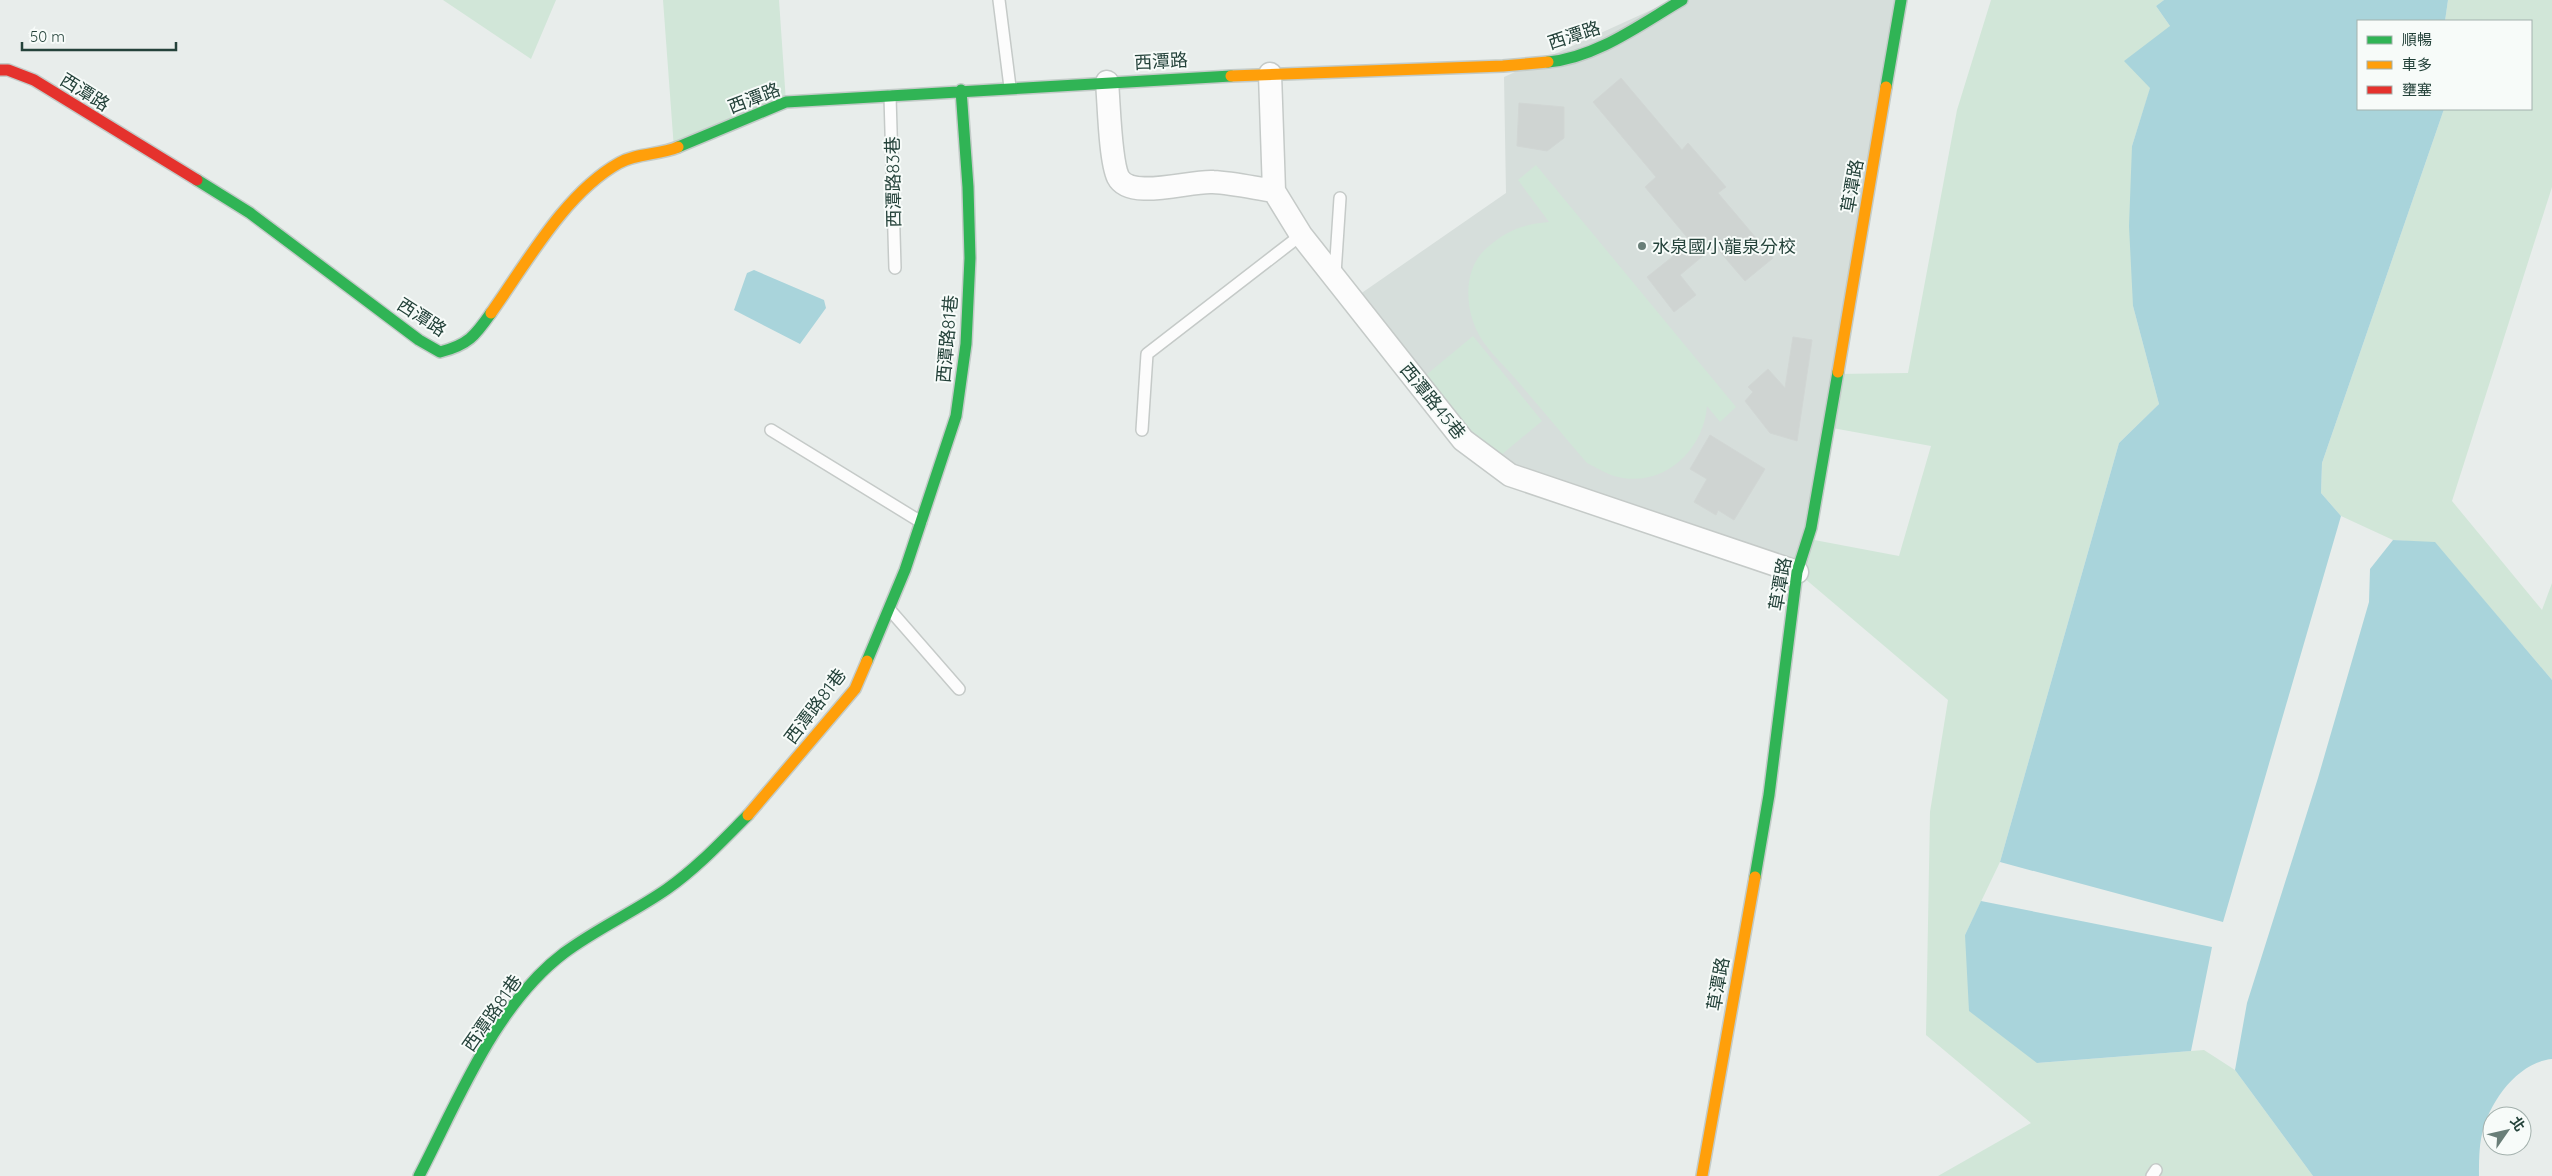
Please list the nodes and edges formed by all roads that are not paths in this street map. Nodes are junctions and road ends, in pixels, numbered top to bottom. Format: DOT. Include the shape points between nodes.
graph roads {
  1 [pos="999,0"];
  2 [pos="1682,0"];
  3 [pos="1901,0"];
  4 [pos="0,70"];
  5 [pos="1270,74"];
  6 [pos="1107,82"];
  7 [pos="1010,87"];
  8 [pos="961,90"];
  9 [pos="890,96"];
  10 [pos="1274,191"];
  11 [pos="1340,198"];
  12 [pos="1301,235"];
  13 [pos="895,268"];
  14 [pos="1334,276"];
  15 [pos="771,430"];
  16 [pos="1142,430"];
  17 [pos="921,522"];
  18 [pos="1797,572"];
  19 [pos="889,608"];
  20 [pos="959,689"];
  21 [pos="419,1176"];
  22 [pos="1702,1176"];
  1 -- 7 [label="lane"];
  2 -- 5 [label="street, 西潭路" via="1608,43 1561,61"];
  3 -- 18 [label="street, 草潭路" via="1811,528"];
  4 -- 9 [label="street, 西潭路" via="34,80 250,213 419,340 440,352 457,348 474,337 560,216 589,184 620,162 674,149 786,102"];
  5 -- 6 [label="street, 西潭路"];
  5 -- 10 [label="street, 西潭路45巷"];
  6 -- 7 [label="street, 西潭路"];
  6 -- 10 [label="street" via="1114,165 1119,179 1131,188 1212,181"];
  7 -- 8 [label="street, 西潭路"];
  8 -- 9 [label="street, 西潭路"];
  8 -- 17 [label="street, 西潭路81巷" via="970,258 966,344 956,416"];
  9 -- 13 [label="lane, 西潭路83巷"];
  10 -- 12 [label="street, 西潭路45巷"];
  11 -- 14 [label="lane"];
  12 -- 14 [label="street, 西潭路45巷"];
  12 -- 16 [label="lane" via="1147,354"];
  14 -- 18 [label="street, 西潭路45巷" via="1463,440 1510,475"];
  15 -- 17 [label="lane"];
  17 -- 19 [label="street, 西潭路81巷"];
  18 -- 22 [label="street, 草潭路" via="1769,795"];
  19 -- 20 [label="lane"];
  19 -- 21 [label="street, 西潭路81巷" via="855,689 752,811 706,857 667,889 564,953 519,998 487,1045"];
}
